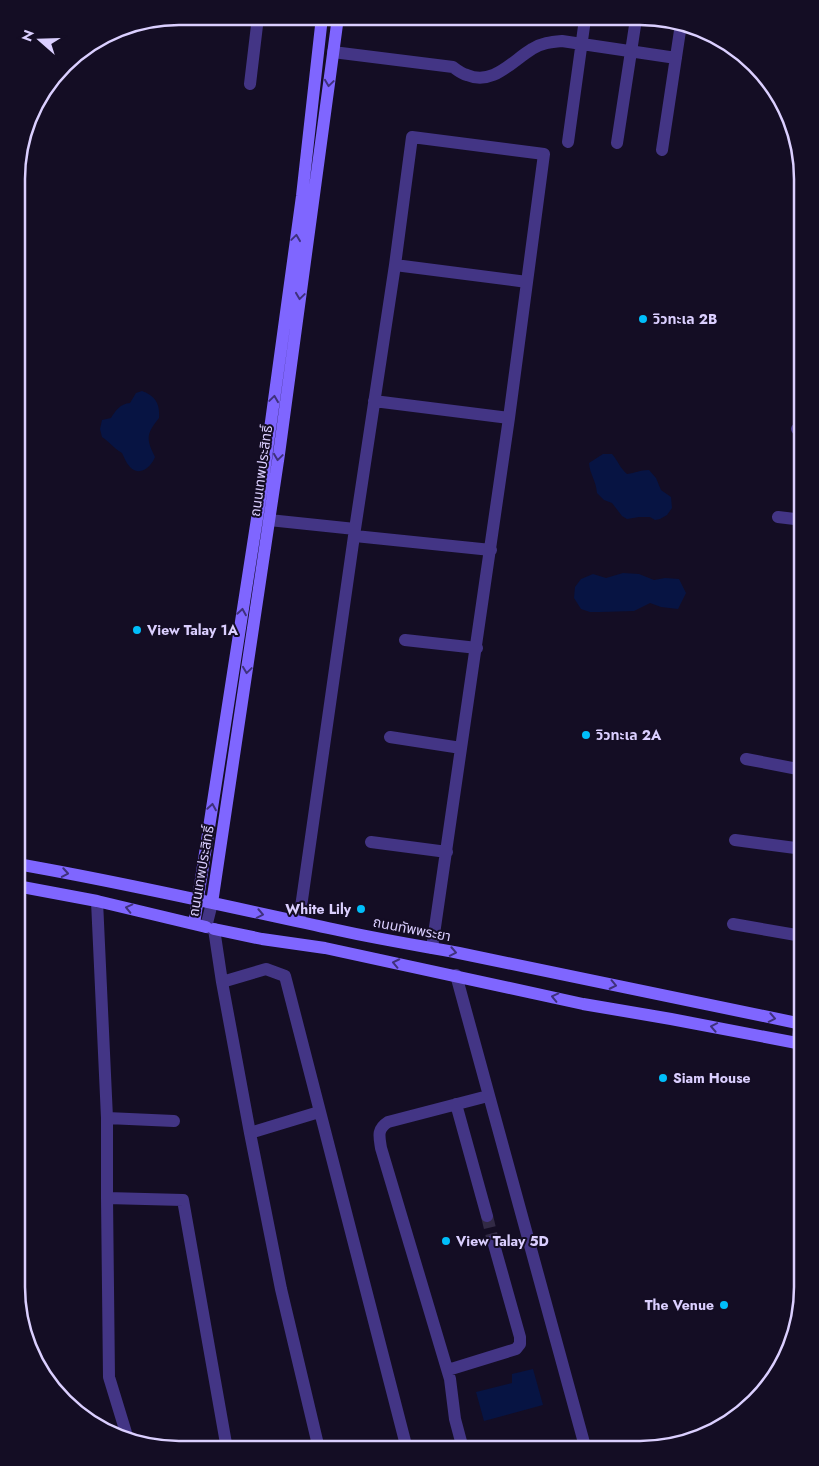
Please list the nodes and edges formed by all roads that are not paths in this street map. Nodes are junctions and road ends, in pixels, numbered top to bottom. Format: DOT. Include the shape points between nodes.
graph roads {
  1 [pos="257,25"];
  2 [pos="321,25"];
  3 [pos="337,25"];
  4 [pos="584,25"];
  5 [pos="635,25"];
  6 [pos="680,31"];
  7 [pos="581,44"];
  8 [pos="631,51"];
  9 [pos="333,52"];
  10 [pos="676,58"];
  11 [pos="250,84"];
  12 [pos="568,142"];
  13 [pos="617,143"];
  14 [pos="662,150"];
  15 [pos="395,265"];
  16 [pos="527,282"];
  17 [pos="374,401"];
  18 [pos="510,418"];
  19 [pos="778,517"];
  20 [pos="794,519"];
  21 [pos="269,520"];
  22 [pos="355,532"];
  23 [pos="491,550"];
  24 [pos="405,640"];
  25 [pos="477,648"];
  26 [pos="390,737"];
  27 [pos="461,748"];
  28 [pos="746,759"];
  29 [pos="794,768"];
  30 [pos="735,840"];
  31 [pos="371,842"];
  32 [pos="794,848"];
  33 [pos="447,852"];
  34 [pos="25,865"];
  35 [pos="25,888"];
  36 [pos="198,900"];
  37 [pos="97,901"];
  38 [pos="212,903"];
  39 [pos="299,921"];
  40 [pos="733,924"];
  41 [pos="205,927"];
  42 [pos="794,935"];
  43 [pos="432,948"];
  44 [pos="456,975"];
  45 [pos="222,982"];
  46 [pos="794,1018"];
  47 [pos="794,1043"];
  48 [pos="488,1096"];
  49 [pos="456,1104"];
  50 [pos="319,1112"];
  51 [pos="107,1118"];
  52 [pos="174,1121"];
  53 [pos="250,1133"];
  54 [pos="107,1198"];
  55 [pos="487,1216"];
  56 [pos="493,1240"];
  57 [pos="448,1370"];
  58 [pos="124,1431"];
  59 [pos="226,1441"];
  60 [pos="317,1441"];
  61 [pos="404,1441"];
  62 [pos="461,1441"];
  63 [pos="584,1441"];
  1 -- 11 [label="street"];
  36 -- 2 [label="main road, ถนนเทพประสิทธิ์, one-way" via="263,480 302,196"];
  3 -- 9 [label="main road, ถนนเทพประสิทธิ์"];
  4 -- 7 [label="street"];
  5 -- 8 [label="street"];
  6 -- 10 [label="street"];
  7 -- 8 [label="street"];
  7 -- 9 [label="street" via="546,43 533,48 505,70 490,77 475,78 453,67"];
  7 -- 12 [label="street"];
  8 -- 10 [label="street"];
  8 -- 13 [label="street"];
  9 -- 21 [label="main road, ถนนเทพประสิทธิ์, one-way"];
  10 -- 14 [label="street"];
  15 -- 16 [label="street"];
  15 -- 16 [label="street" via="412,137 544,154"];
  15 -- 17 [label="street"];
  16 -- 18 [label="street"];
  17 -- 18 [label="street"];
  17 -- 22 [label="street"];
  18 -- 23 [label="street"];
  19 -- 20 [label="street"];
  21 -- 22 [label="street"];
  21 -- 38 [label="main road, ถนนเทพประสิทธิ์, one-way"];
  22 -- 23 [label="street"];
  22 -- 39 [label="street"];
  23 -- 25 [label="street"];
  24 -- 25 [label="street"];
  25 -- 27 [label="street"];
  26 -- 27 [label="street"];
  27 -- 33 [label="street"];
  28 -- 29 [label="street"];
  30 -- 32 [label="street"];
  31 -- 33 [label="street"];
  33 -- 43 [label="street"];
  34 -- 36 [label="main road, ถนนทัพพระยา, one-way"];
  35 -- 37 [label="main road"];
  36 -- 38 [label="main road, ถนนทัพพระยา"];
  36 -- 41 [label="main road, ถนนเทพประสิทธิ์"];
  41 -- 37 [label="main road, one-way"];
  37 -- 51 [label="street"];
  38 -- 39 [label="main road, ถนนทัพพระยา, one-way"];
  38 -- 41 [label="street, ถนนเทพประสิทธิ์"];
  39 -- 43 [label="main road, ถนนทัพพระยา"];
  40 -- 42 [label="street"];
  44 -- 41 [label="main road, one-way"];
  41 -- 45 [label="street"];
  43 -- 46 [label="main road, ถนนทัพพระยา, one-way"];
  47 -- 44 [label="main road, one-way" via="583,1004"];
  44 -- 48 [label="street"];
  45 -- 50 [label="street" via="266,969 285,976"];
  45 -- 53 [label="street"];
  48 -- 49 [label="street"];
  48 -- 63 [label="street"];
  49 -- 55 [label="street"];
  49 -- 57 [label="street" via="388,1122 382,1125 379,1135"];
  50 -- 53 [label="street"];
  50 -- 61 [label="street"];
  51 -- 52 [label="street"];
  51 -- 54 [label="street"];
  53 -- 60 [label="street" via="281,1289"];
  54 -- 58 [label="street" via="109,1377"];
  54 -- 59 [label="street" via="183,1200"];
  56 -- 57 [label="street" via="520,1344 516,1349"];
  57 -- 62 [label="street"];
}
